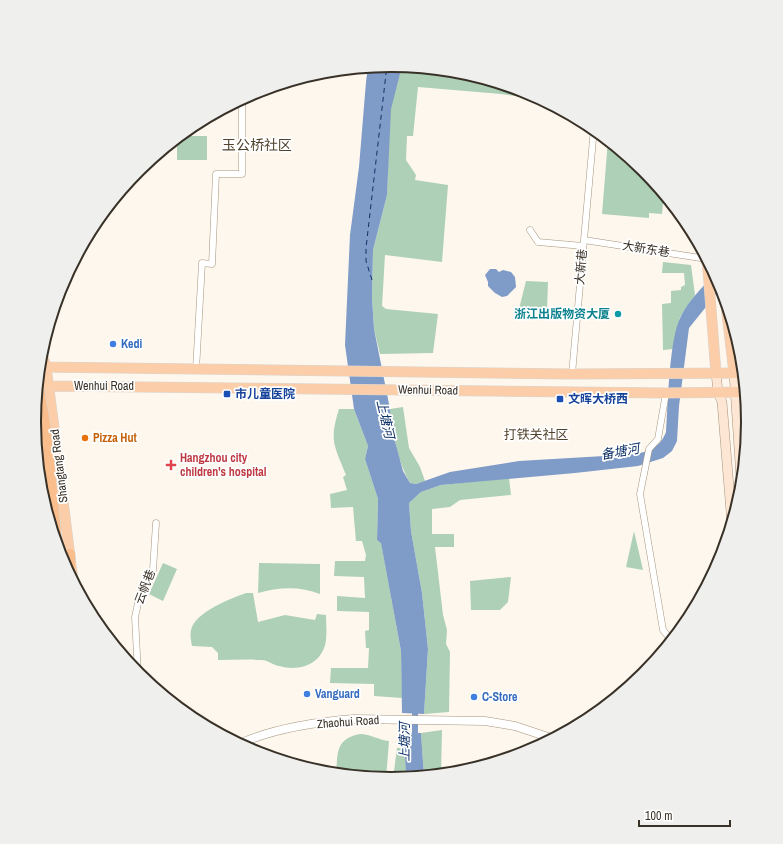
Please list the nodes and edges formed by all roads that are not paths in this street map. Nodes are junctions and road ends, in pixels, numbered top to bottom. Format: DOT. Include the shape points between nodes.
graph roads {
  1 [pos="242,105"];
  2 [pos="593,136"];
  3 [pos="530,230"];
  4 [pos="584,243"];
  5 [pos="701,258"];
  6 [pos="708,271"];
  7 [pos="729,326"];
  8 [pos="46,367"];
  9 [pos="196,370"];
  10 [pos="734,372"];
  11 [pos="738,372"];
  12 [pos="716,373"];
  13 [pos="572,374"];
  14 [pos="43,384"];
  15 [pos="718,392"];
  16 [pos="735,392"];
  17 [pos="740,392"];
  18 [pos="43,393"];
  19 [pos="666,393"];
  20 [pos="42,396"];
  21 [pos="740,460"];
  22 [pos="731,509"];
  23 [pos="54,515"];
  24 [pos="156,523"];
  25 [pos="70,554"];
  26 [pos="70,561"];
  27 [pos="71,563"];
  28 [pos="669,637"];
  29 [pos="137,663"];
  30 [pos="546,737"];
  31 [pos="248,742"];
  1 -- 9 [label="street" via="242,174 216,174 212,264 202,263"];
  2 -- 4 [label="street, 大新巷"];
  3 -- 4 [label="street, 大新东巷" via="538,242"];
  4 -- 5 [label="street, 大新东巷"];
  4 -- 13 [label="street, 大新巷"];
  6 -- 12 [label="main road"];
  7 -- 10 [label="main road"];
  8 -- 9 [label="main road, Wenhui Road"];
  9 -- 13 [label="main road, Wenhui Road"];
  10 -- 11 [label="main road, Wenhui Road"];
  10 -- 12 [label="main road, Wenhui Road"];
  10 -- 16 [label="main road"];
  12 -- 13 [label="main road, Wenhui Road"];
  12 -- 15 [label="main road"];
  14 -- 19 [label="main road, Wenhui Road"];
  15 -- 16 [label="main road, Wenhui Road"];
  15 -- 19 [label="main road, Wenhui Road"];
  15 -- 22 [label="main road" via="722,402"];
  16 -- 17 [label="main road, Wenhui Road"];
  16 -- 21 [label="main road"];
  18 -- 25 [label="main road, Shangtang Road"];
  19 -- 28 [label="street" via="658,439 650,449 640,494 663,630"];
  20 -- 23 [label="highway, bridge"];
  24 -- 29 [label="street, 云帆巷" via="153,570 139,599 135,617"];
  25 -- 26 [label="highway"];
  25 -- 27 [label="main road, Shangtang Road"];
  30 -- 31 [label="street, Zhaohui Road" via="501,723 485,721 398,719 334,721 293,727"];
}
